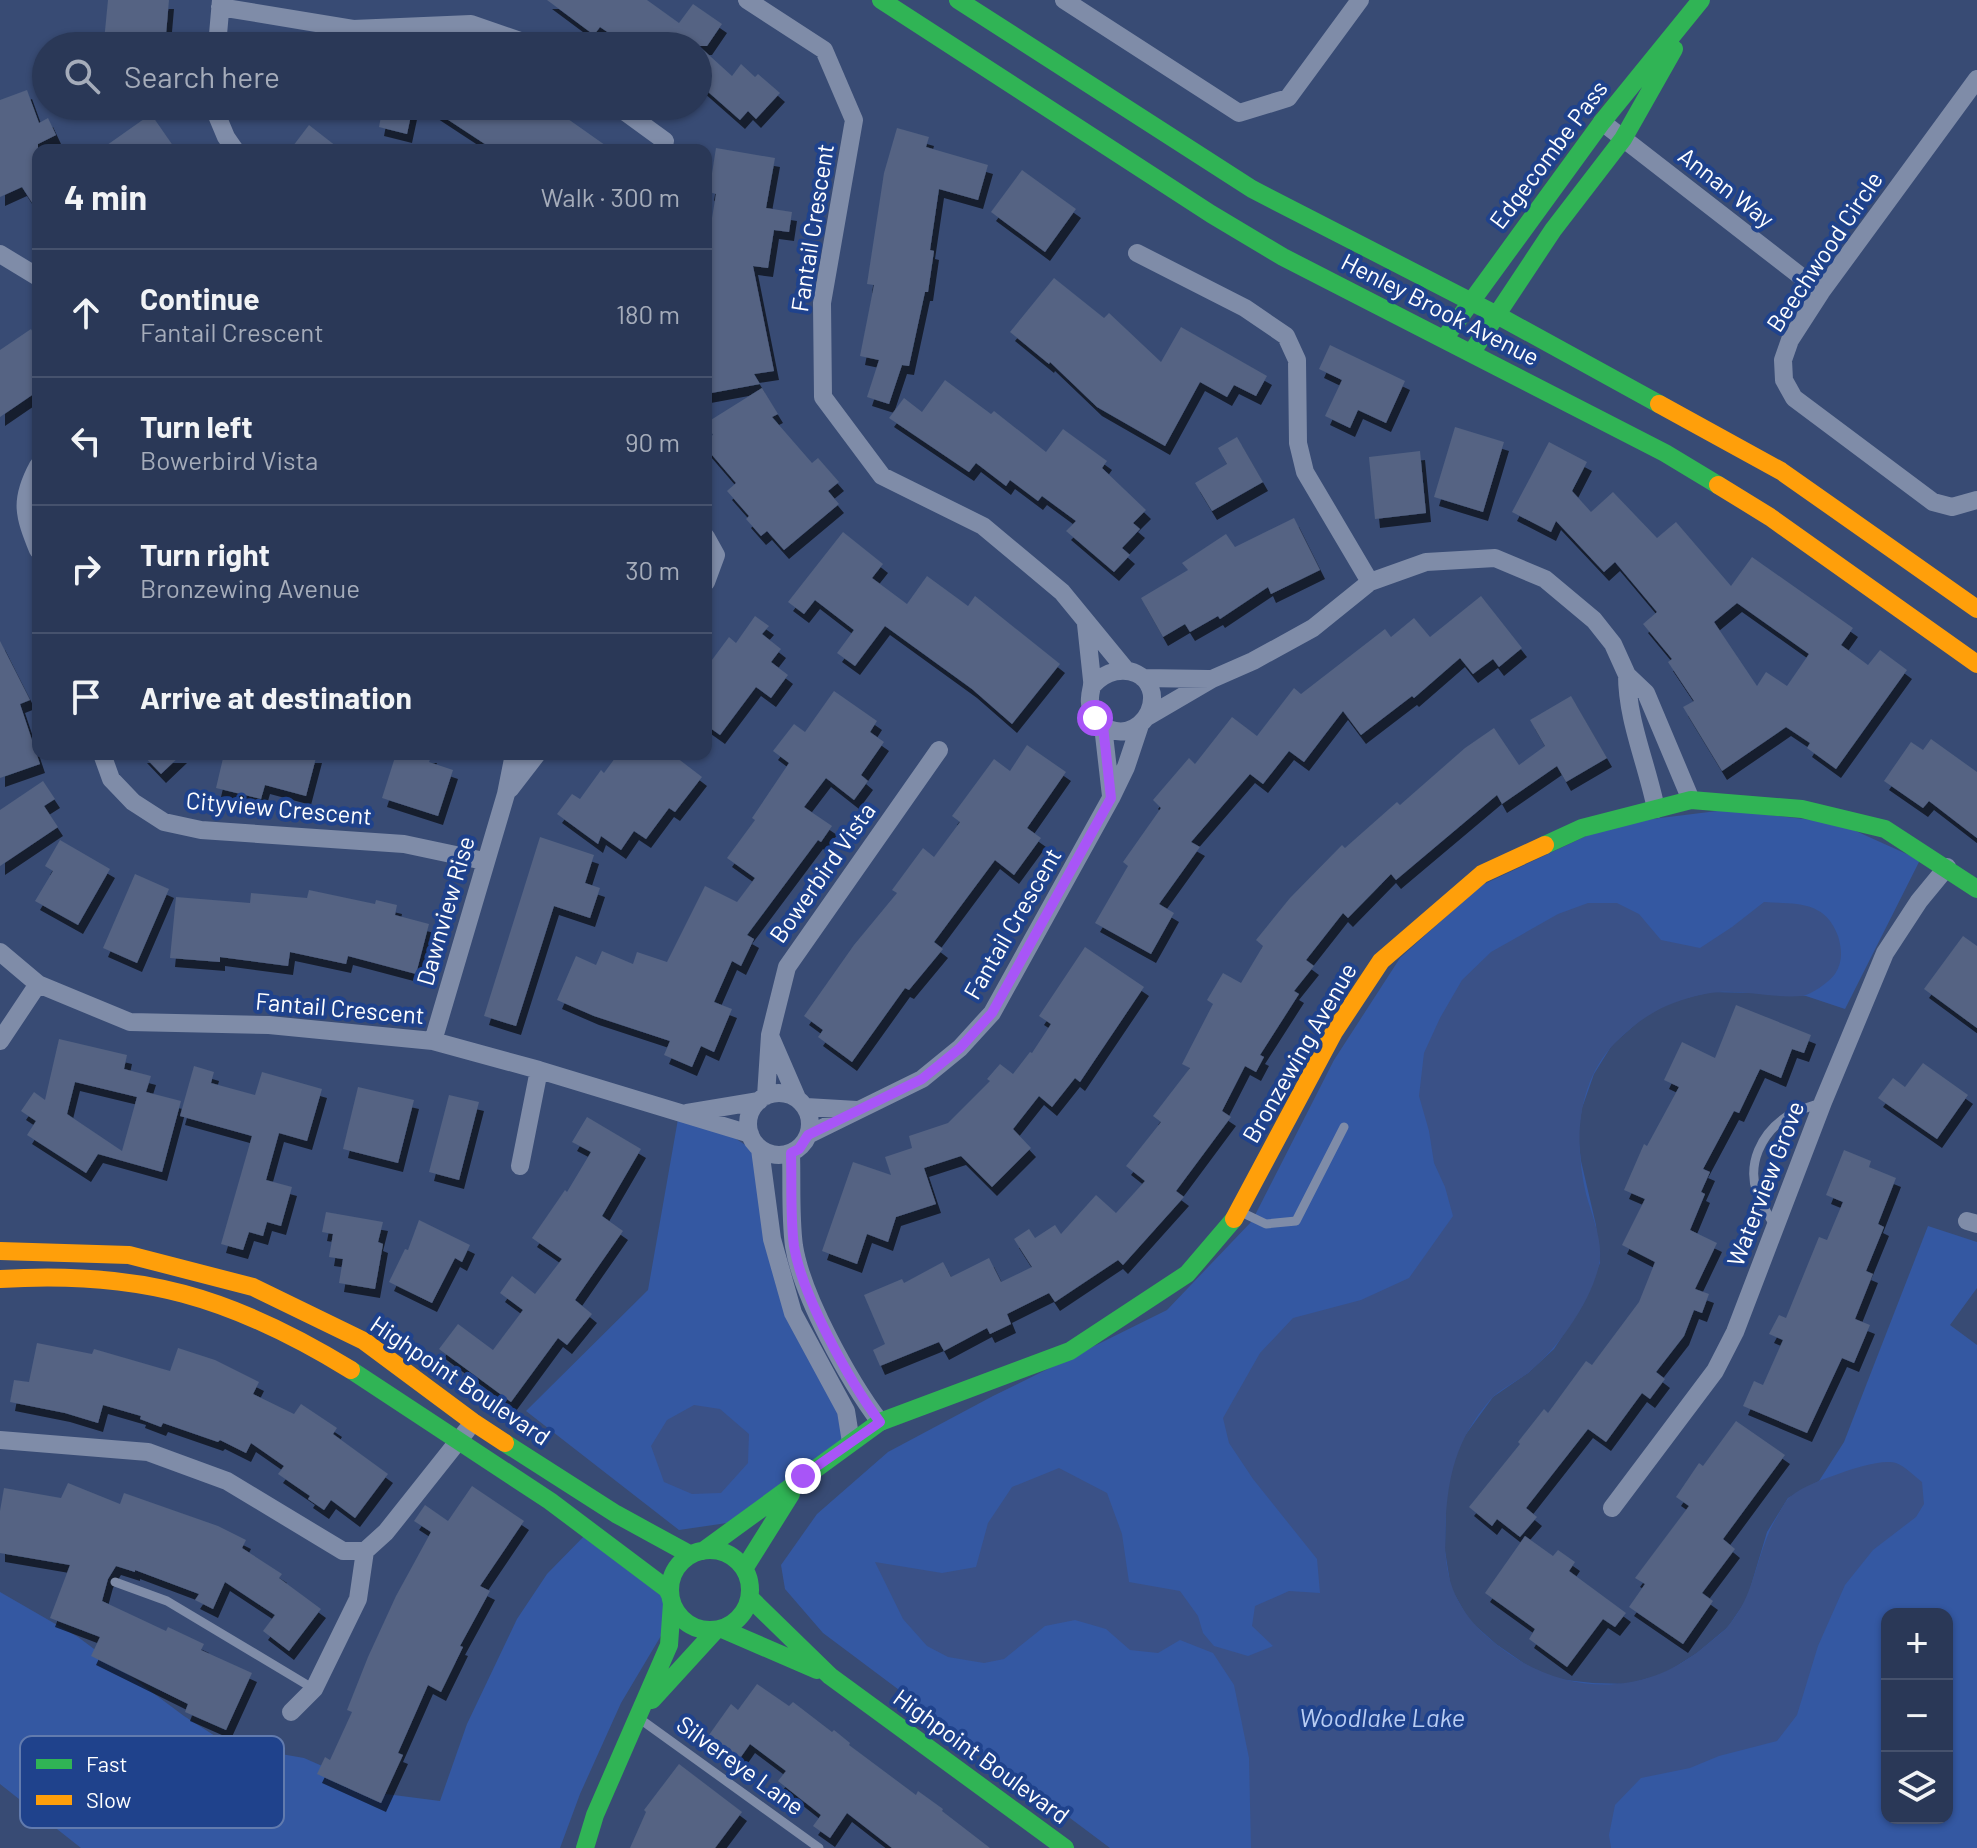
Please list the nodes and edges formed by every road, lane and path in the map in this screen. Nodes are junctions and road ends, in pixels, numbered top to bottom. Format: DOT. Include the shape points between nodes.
graph roads {
  1 [pos="747,0"];
  2 [pos="881,0"];
  3 [pos="958,0"];
  4 [pos="1064,0"];
  5 [pos="1360,0"];
  6 [pos="1699,2"];
  7 [pos="220,3"];
  8 [pos="218,32"];
  9 [pos="494,32"];
  10 [pos="1977,79"];
  11 [pos="219,120"];
  12 [pos="636,120"];
  13 [pos="1602,122"];
  14 [pos="1623,139"];
  15 [pos="665,141"];
  16 [pos="231,144"];
  17 [pos="1137,253"];
  18 [pos="0,254"];
  19 [pos="32,273"];
  20 [pos="1821,292"];
  21 [pos="1471,302"];
  22 [pos="1497,315"];
  23 [pos="1444,339"];
  24 [pos="1472,352"];
  25 [pos="32,477"];
  26 [pos="1977,500"];
  27 [pos="32,535"];
  28 [pos="1370,582"];
  29 [pos="1977,609"];
  30 [pos="1086,624"];
  31 [pos="1977,664"];
  32 [pos="1135,674"];
  33 [pos="1627,675"];
  34 [pos="1212,679"];
  35 [pos="1093,685"];
  36 [pos="1144,721"];
  37 [pos="1103,726"];
  38 [pos="939,750"];
  39 [pos="104,760"];
  40 [pos="513,760"];
  41 [pos="532,760"];
  42 [pos="506,794"];
  43 [pos="1111,798"];
  44 [pos="1691,800"];
  45 [pos="1656,809"];
  46 [pos="484,861"];
  47 [pos="1947,867"];
  48 [pos="1977,889"];
  49 [pos="0,952"];
  50 [pos="38,984"];
  51 [pos="770,1035"];
  52 [pos="0,1041"];
  53 [pos="433,1041"];
  54 [pos="539,1070"];
  55 [pos="762,1098"];
  56 [pos="1823,1102"];
  57 [pos="801,1103"];
  58 [pos="859,1110"];
  59 [pos="684,1113"];
  60 [pos="1344,1127"];
  61 [pos="808,1135"];
  62 [pos="755,1142"];
  63 [pos="791,1153"];
  64 [pos="520,1166"];
  65 [pos="1240,1212"];
  66 [pos="1775,1227"];
  67 [pos="0,1251"];
  68 [pos="0,1279"];
  69 [pos="473,1422"];
  70 [pos="880,1422"];
  71 [pos="0,1440"];
  72 [pos="459,1440"];
  73 [pos="851,1442"];
  74 [pos="803,1476"];
  75 [pos="1612,1508"];
  76 [pos="365,1551"];
  77 [pos="697,1553"];
  78 [pos="744,1569"];
  79 [pos="115,1582"];
  80 [pos="750,1598"];
  81 [pos="671,1599"];
  82 [pos="719,1630"];
  83 [pos="830,1676"];
  84 [pos="314,1689"];
  85 [pos="291,1712"];
  86 [pos="638,1717"];
  87 [pos="585,1848"];
  88 [pos="819,1848"];
  89 [pos="1065,1848"];
  1 -- 30 [label="street, Fantail Crescent" via="824,50 854,120 822,303 823,397 882,476 983,526 1062,592"];
  2 -- 23 [label="street, Henley Brook Avenue" via="1211,214"];
  3 -- 21 [label="street, Henley Brook Avenue" via="1252,189"];
  4 -- 5 [label="street" via="1239,113 1288,98"];
  6 -- 13 [label="street, Edgecombe Pass"];
  6 -- 14 [label="street, Edgecombe Pass"];
  7 -- 8 [label="street"];
  7 -- 9 [label="street" via="353,29 471,24"];
  10 -- 20 [label="street, Beechwood Circle"];
  11 -- 16 [label="street"];
  12 -- 15 [label="street"];
  13 -- 14 [label="street, Annan Way"];
  13 -- 21 [label="street, Edgecombe Pass"];
  14 -- 20 [label="street, Annan Way"];
  14 -- 22 [label="street, Edgecombe Pass"];
  17 -- 28 [label="street" via="1245,308 1286,336 1297,360 1298,443 1305,472"];
  18 -- 19 [label="street"];
  20 -- 26 [label="street, Beechwood Circle" via="1783,360 1784,380 1794,398 1933,502 1952,507"];
  21 -- 22 [label="street, Henley Brook Avenue"];
  21 -- 23 [label="street, Edgecombe Pass"];
  22 -- 24 [label="street, Edgecombe Pass"];
  22 -- 29 [label="street, Henley Brook Avenue" via="1781,471"];
  23 -- 24 [label="street, Henley Brook Avenue"];
  24 -- 31 [label="street, Henley Brook Avenue" via="1678,461 1782,525"];
  25 -- 27 [label="street" via="25,517"];
  28 -- 33 [label="street" via="1426,562 1495,558 1545,579 1594,620"];
  28 -- 34 [label="street" via="1313,628"];
  30 -- 32 [label="street, Fantail Crescent"];
  30 -- 35 [label="street"];
  32 -- 34 [label="street"];
  32 -- 35 [label="street" via="1113,670"];
  32 -- 36 [label="street" via="1152,697"];
  33 -- 44 [label="street" via="1646,693"];
  33 -- 45 [label="street" via="1627,702"];
  34 -- 36 [label="street"];
  35 -- 37 [label="street" via="1090,708"];
  36 -- 37 [label="street" via="1128,731"];
  36 -- 43 [label="street, Fantail Crescent"];
  37 -- 43 [label="street"];
  38 -- 51 [label="street, Bowerbird Vista" via="787,967"];
  39 -- 46 [label="street, Cityview Crescent" via="111,779 133,802 164,822 201,830 404,844"];
  40 -- 42 [label="street, Dawnview Rise"];
  41 -- 42 [label="street, Dawnview Rise"];
  42 -- 46 [label="street, Dawnview Rise"];
  43 -- 58 [label="street, Fantail Crescent" via="992,1013 922,1079"];
  44 -- 45 [label="street, Bronzewing Avenue"];
  44 -- 47 [label="street, Bronzewing Avenue" via="1802,809 1885,829"];
  45 -- 65 [label="street, Bronzewing Avenue" via="1582,828 1482,874 1381,961 1334,1032"];
  46 -- 53 [label="street, Dawnview Rise"];
  47 -- 48 [label="street, Bronzewing Avenue"];
  47 -- 56 [label="street, Waterview Grove" via="1885,953"];
  49 -- 50 [label="street, Fantail Crescent"];
  50 -- 52 [label="street"];
  50 -- 53 [label="street, Fantail Crescent" via="130,1022 269,1025"];
  51 -- 55 [label="street, Bowerbird Vista"];
  51 -- 57 [label="street"];
  53 -- 54 [label="street, Fantail Crescent"];
  54 -- 59 [label="street, Fantail Crescent"];
  54 -- 64 [label="street"];
  55 -- 57 [label="street" via="776,1093"];
  55 -- 59 [label="street, Fantail Crescent"];
  55 -- 62 [label="street" via="749,1116"];
  56 -- 66 [label="street, Waterview Grove"];
  56 -- 66 [label="lane" via="1788,1115 1760,1146 1753,1169 1757,1193"];
  57 -- 58 [label="street, Fantail Crescent"];
  57 -- 61 [label="street" via="810,1116"];
  58 -- 61 [label="street, Fantail Crescent"];
  59 -- 62 [label="street, Fantail Crescent"];
  60 -- 65 [label="lane" via="1296,1221 1266,1224"];
  61 -- 63 [label="street"];
  62 -- 63 [label="street" via="780,1156"];
  62 -- 73 [label="street" via="772,1239 793,1313 846,1411"];
  63 -- 70 [label="street" via="794,1245 801,1272 861,1397"];
  65 -- 70 [label="street, Bronzewing Avenue" via="1187,1274 1070,1351"];
  66 -- 75 [label="street, Waterview Grove" via="1715,1371"];
  67 -- 69 [label="street, Highpoint Boulevard" via="129,1255 253,1287 364,1341"];
  68 -- 72 [label="street, Highpoint Boulevard" via="62,1274 114,1279 180,1291 242,1311 331,1356"];
  69 -- 72 [label="street"];
  69 -- 77 [label="street, Highpoint Boulevard" via="616,1514"];
  70 -- 73 [label="street, Bronzewing Avenue"];
  71 -- 76 [label="street" via="148,1452 227,1481 343,1551"];
  72 -- 76 [label="street"];
  72 -- 81 [label="street, Highpoint Boulevard" via="667,1589"];
  73 -- 74 [label="street, Bronzewing Avenue"];
  74 -- 77 [label="street, Bronzewing Avenue"];
  74 -- 78 [label="street, Bronzewing Avenue"];
  76 -- 84 [label="street" via="358,1599"];
  77 -- 78 [label="street" via="726,1553"];
  77 -- 81 [label="street" via="674,1571"];
  78 -- 80 [label="street"];
  79 -- 84 [label="lane" via="167,1601"];
  80 -- 82 [label="street" via="740,1617"];
  80 -- 83 [label="street, Highpoint Boulevard"];
  81 -- 82 [label="street" via="676,1613 694,1627"];
  81 -- 86 [label="street" via="669,1645"];
  82 -- 83 [label="street, Highpoint Boulevard"];
  82 -- 86 [label="street"];
  83 -- 89 [label="street, Highpoint Boulevard"];
  84 -- 85 [label="street"];
  86 -- 87 [label="street"];
  86 -- 88 [label="lane, Silvereye Lane"];
}
